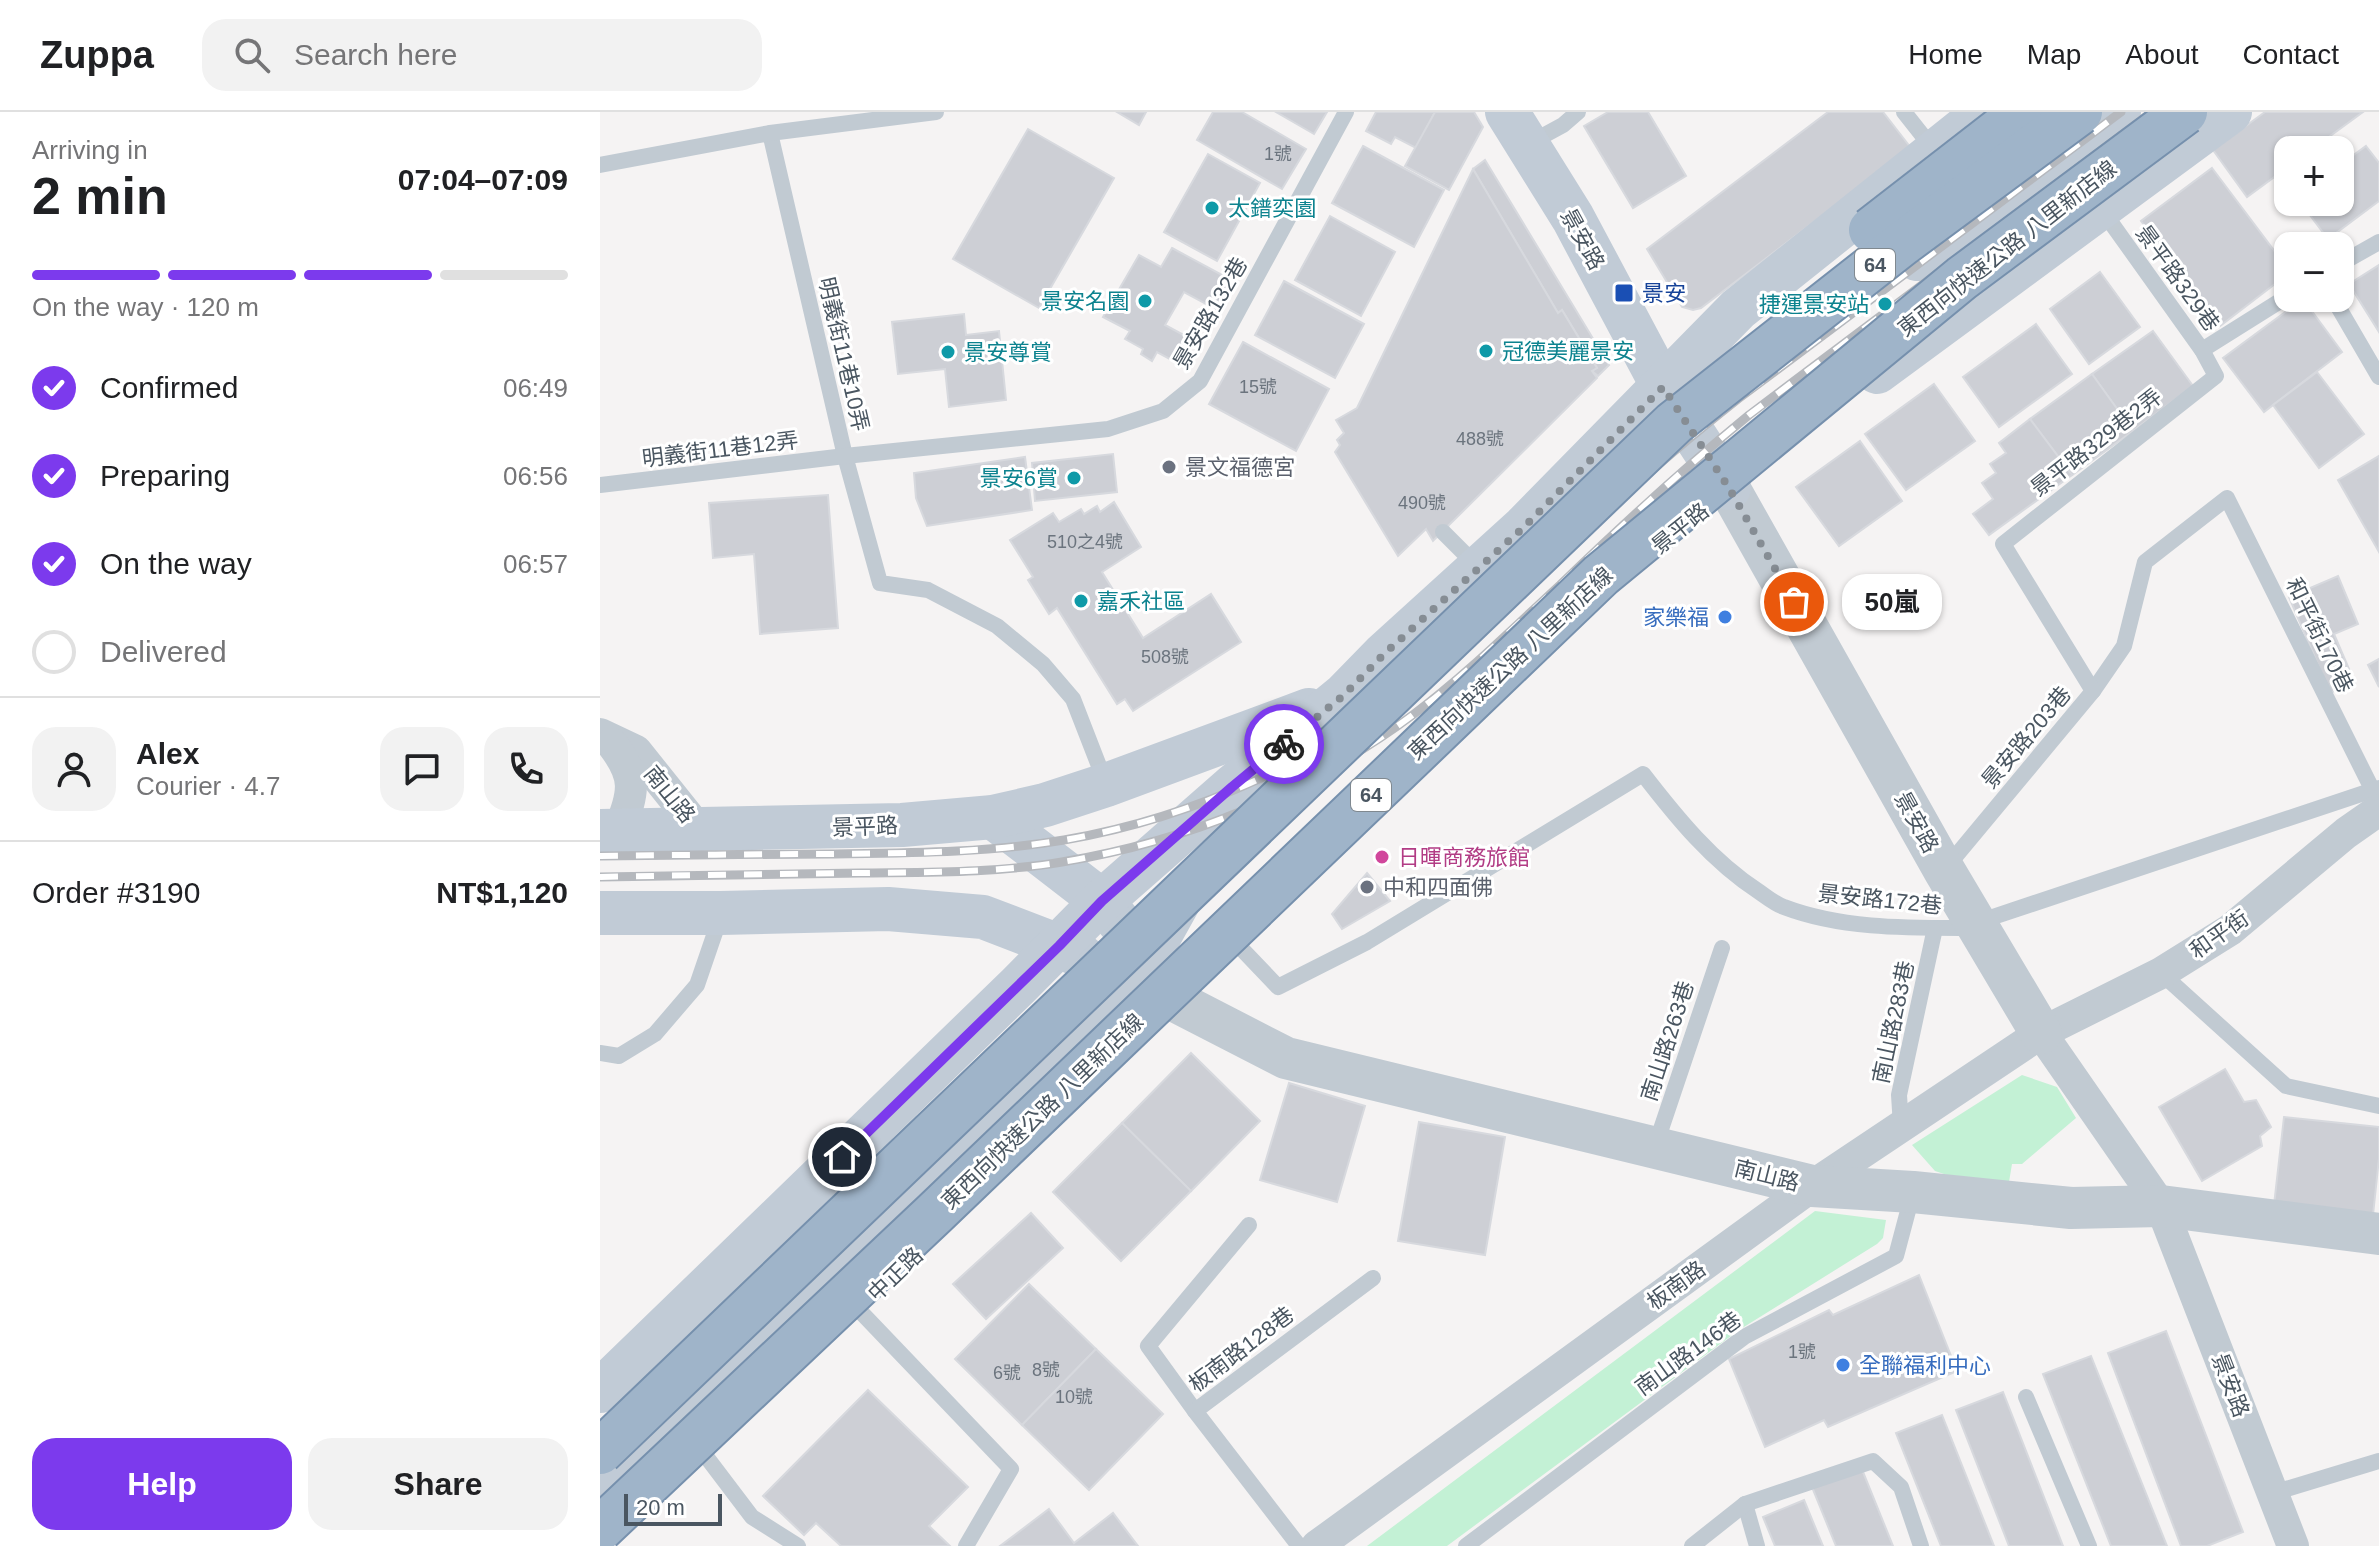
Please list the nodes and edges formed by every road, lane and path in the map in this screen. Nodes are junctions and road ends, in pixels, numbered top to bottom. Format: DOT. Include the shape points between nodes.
graph roads {
  1 [pos="936,112"];
  2 [pos="1346,112"];
  3 [pos="1578,112"];
  4 [pos="1904,112"];
  5 [pos="1985,112"];
  6 [pos="2023,112"];
  7 [pos="2080,112"];
  8 [pos="2119,112"];
  9 [pos="2185,112"];
  10 [pos="2230,112"];
  11 [pos="1517,128"];
  12 [pos="770,133"];
  13 [pos="1935,152"];
  14 [pos="600,165"];
  15 [pos="2101,208"];
  16 [pos="2379,242"];
  17 [pos="2354,256"];
  18 [pos="2274,305"];
  19 [pos="2341,312"];
  20 [pos="2202,350"];
  21 [pos="2216,376"];
  22 [pos="2379,377"];
  23 [pos="1668,405"];
  24 [pos="845,456"];
  25 [pos="600,485"];
  26 [pos="1729,488"];
  27 [pos="1443,532"];
  28 [pos="2003,544"];
  29 [pos="1479,568"];
  30 [pos="2093,691"];
  31 [pos="1344,695"];
  32 [pos="604,736"];
  33 [pos="1251,772"];
  34 [pos="1106,785"];
  35 [pos="2377,796"];
  36 [pos="993,817"];
  37 [pos="610,831"];
  38 [pos="700,831"];
  39 [pos="1944,870"];
  40 [pos="1306,878"];
  41 [pos="1102,901"];
  42 [pos="600,913"];
  43 [pos="721,913"];
  44 [pos="1955,925"];
  45 [pos="1237,944"];
  46 [pos="1059,946"];
  47 [pos="1722,948"];
  48 [pos="1140,969"];
  49 [pos="2161,973"];
  50 [pos="1179,1003"];
  51 [pos="2041,1033"];
  52 [pos="600,1053"];
  53 [pos="2379,1106"];
  54 [pos="1901,1126"];
  55 [pos="1655,1148"];
  56 [pos="1812,1186"];
  57 [pos="1913,1192"];
  58 [pos="2161,1206"];
  59 [pos="1249,1225"];
  60 [pos="2379,1234"];
  61 [pos="1373,1278"];
  62 [pos="858,1309"];
  63 [pos="600,1391"];
  64 [pos="2026,1397"];
  65 [pos="1195,1411"];
  66 [pos="600,1452"];
  67 [pos="705,1455"];
  68 [pos="2379,1461"];
  69 [pos="2273,1493"];
  70 [pos="600,1494"];
  71 [pos="1745,1504"];
  72 [pos="600,1529"];
  73 [pos="2287,1542"];
  74 [pos="613,1546"];
  75 [pos="798,1546"];
  76 [pos="966,1546"];
  77 [pos="1299,1546"];
  78 [pos="1317,1546"];
  79 [pos="1466,1546"];
  80 [pos="1692,1546"];
  81 [pos="1757,1546"];
  82 [pos="1921,1546"];
  83 [pos="2089,1546"];
  1 -- 12 [label="lane"];
  2 -- 24 [label="lane, 景安路132巷" via="1200,381 1163,411 1108,429"];
  3 -- 11 [label="lane" via="1563,125"];
  4 -- 13 [label="lane"];
  5 -- 13 [label="main road"];
  6 -- 23 [label="highway, bridge" via="1751,324"];
  7 -- 23 [label="highway, 64, bridge" via="1903,243"];
  8 -- 23 [label="main road" via="1777,361"];
  9 -- 72 [label="highway, 東西向快速公路 八里新店線 / 64, bridge" via="1962,278 1601,575"];
  10 -- 15 [label="main road, 景平路"];
  11 -- 23 [label="main road, 景安路" via="1573,218"];
  12 -- 14 [label="lane"];
  12 -- 24 [label="lane, 明義街11巷10弄"];
  13 -- 23 [label="main road" via="1738,309"];
  15 -- 20 [label="lane, 景平路329巷"];
  15 -- 26 [label="main road, 景平路" via="1785,439"];
  16 -- 17 [label="lane"];
  18 -- 20 [label="lane"];
  19 -- 22 [label="lane"];
  20 -- 21 [label="lane, 景平路329巷"];
  21 -- 28 [label="lane, 景平路329巷2弄"];
  23 -- 26 [label="main road, 景安路"];
  23 -- 29 [label="main road"];
  23 -- 66 [label="highway, 64, bridge"];
  24 -- 25 [label="lane, 明義街11巷12弄"];
  24 -- 34 [label="lane, 明義街11巷10弄" via="880,583 928,590 997,626 1043,664 1073,699"];
  26 -- 39 [label="street, 景安路"];
  26 -- 40 [label="main road, 景平路" via="1603,592"];
  27 -- 29 [label="lane"];
  28 -- 30 [label="lane, 景安路203巷"];
  29 -- 31 [label="main road"];
  30 -- 35 [label="lane, 和平街170巷" via="2124,646 2145,562 2227,498"];
  30 -- 39 [label="lane, 景安路203巷"];
  31 -- 33 [label="main road"];
  31 -- 34 [label="main road, 景平路"];
  32 -- 37 [label="street" via="631,776 630,794"];
  32 -- 38 [label="street, 南山路" via="636,751"];
  33 -- 41 [label="main road"];
  33 -- 48 [label="main road, 中正路"];
  34 -- 36 [label="main road, 景平路"];
  35 -- 44 [label="lane"];
  35 -- 49 [label="street, 和平街" via="2346,833 2230,930"];
  36 -- 38 [label="main road, 景平路"];
  36 -- 41 [label="main road"];
  37 -- 38 [label="main road, 景平路"];
  39 -- 44 [label="street, 景安路"];
  40 -- 45 [label="main road, 景平路"];
  40 -- 48 [label="main road, 中正路"];
  41 -- 46 [label="main road"];
  41 -- 48 [label="main road"];
  42 -- 43 [label="main road"];
  43 -- 46 [label="main road" via="888,909 983,917"];
  43 -- 52 [label="lane" via="697,985 655,1034 619,1056"];
  44 -- 45 [label="lane, 景安路172巷" via="1829,920 1781,906 1736,877 1681,823 1643,774 1367,942 1278,987"];
  44 -- 51 [label="street, 景安路"];
  44 -- 54 [label="lane, 南山路283巷" via="1899,1095"];
  45 -- 50 [label="main road, 景平路"];
  46 -- 48 [label="main road"];
  46 -- 63 [label="main road"];
  47 -- 55 [label="lane, 南山路263巷"];
  48 -- 50 [label="main road"];
  48 -- 70 [label="main road, 中正路"];
  49 -- 51 [label="street, 和平街"];
  49 -- 53 [label="lane" via="2286,1086"];
  50 -- 55 [label="street, 南山路" via="1286,1058"];
  50 -- 62 [label="main road, 中正路"];
  51 -- 54 [label="street, 板南路"];
  51 -- 58 [label="street, 景安路"];
  54 -- 56 [label="street, 板南路"];
  55 -- 56 [label="street, 南山路"];
  56 -- 57 [label="street, 南山路"];
  56 -- 78 [label="street, 板南路"];
  57 -- 58 [label="street, 南山路" via="2071,1208"];
  57 -- 79 [label="lane, 南山路146巷" via="1896,1256 1744,1337"];
  58 -- 60 [label="street, 南山路"];
  58 -- 69 [label="street, 景安路"];
  59 -- 65 [label="lane" via="1148,1346"];
  61 -- 65 [label="lane, 板南路128巷"];
  62 -- 67 [label="main road, 中正路"];
  62 -- 76 [label="lane" via="1011,1469"];
  64 -- 83 [label="lane"];
  65 -- 77 [label="lane, 板南路128巷"];
  67 -- 74 [label="main road, 中正路"];
  67 -- 75 [label="lane" via="752,1517"];
  68 -- 69 [label="lane"];
  69 -- 73 [label="street, 景安路"];
  71 -- 80 [label="lane"];
  71 -- 81 [label="lane"];
  71 -- 82 [label="lane" via="1873,1461 1901,1487"];
}
